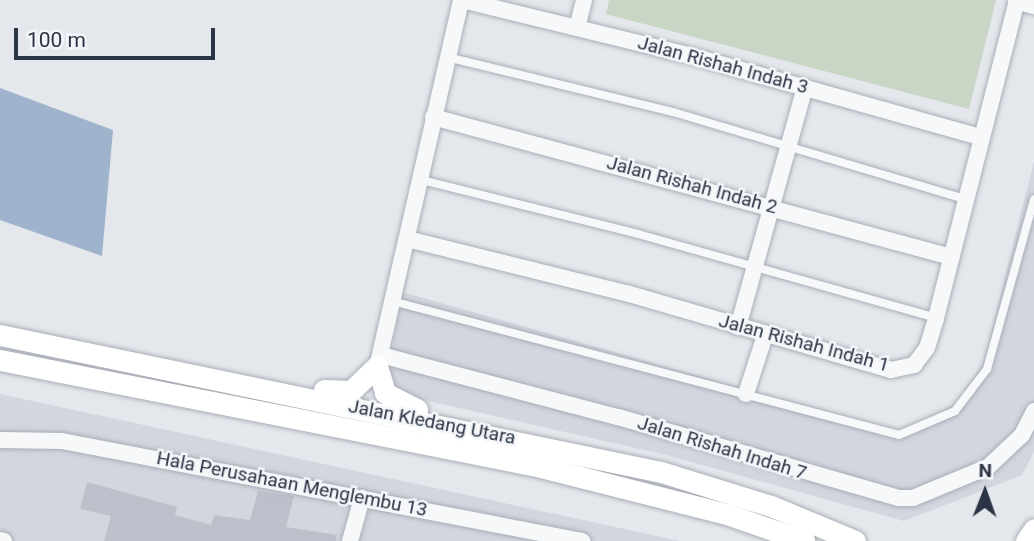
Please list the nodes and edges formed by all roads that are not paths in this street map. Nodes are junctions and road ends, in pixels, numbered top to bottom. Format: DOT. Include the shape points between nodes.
graph roads {
  1 [pos="462,0"];
  2 [pos="584,0"];
  3 [pos="1016,1"];
  4 [pos="1034,6"];
  5 [pos="522,7"];
  6 [pos="578,28"];
  7 [pos="447,57"];
  8 [pos="805,87"];
  9 [pos="433,117"];
  10 [pos="981,137"];
  11 [pos="785,145"];
  12 [pos="418,179"];
  13 [pos="965,198"];
  14 [pos="1034,199"];
  15 [pos="769,204"];
  16 [pos="407,239"];
  17 [pos="951,257"];
  18 [pos="754,266"];
  19 [pos="392,300"];
  20 [pos="936,318"];
  21 [pos="738,327"];
  22 [pos="765,334"];
  23 [pos="0,335"];
  24 [pos="0,360"];
  25 [pos="379,361"];
  26 [pos="136,363"];
  27 [pos="746,394"];
  28 [pos="1034,411"];
  29 [pos="0,440"];
  30 [pos="533,443"];
  31 [pos="362,498"];
  32 [pos="1034,529"];
  33 [pos="848,537"];
  34 [pos="351,541"];
  35 [pos="582,541"];
  36 [pos="804,541"];
  37 [pos="865,541"];
  38 [pos="1026,541"];
  1 -- 5 [label="street, Jalan Rishah Indah 3"];
  1 -- 7 [label="street"];
  2 -- 6 [label="street"];
  3 -- 4 [label="street"];
  3 -- 10 [label="street, Jalan Rishah Indah 1"];
  5 -- 6 [label="street, Jalan Rishah Indah 3"];
  6 -- 8 [label="street, Jalan Rishah Indah 3"];
  7 -- 9 [label="street"];
  7 -- 11 [label="lane"];
  8 -- 10 [label="street, Jalan Rishah Indah 3"];
  8 -- 11 [label="street"];
  9 -- 12 [label="street"];
  9 -- 15 [label="street, Jalan Rishah Indah 2"];
  10 -- 13 [label="street, Jalan Rishah Indah 1"];
  11 -- 13 [label="lane"];
  11 -- 15 [label="street"];
  12 -- 16 [label="street"];
  12 -- 18 [label="lane"];
  13 -- 17 [label="street, Jalan Rishah Indah 1"];
  14 -- 27 [label="lane" via="992,358 972,394 955,411 899,435"];
  15 -- 17 [label="street, Jalan Rishah Indah 2"];
  15 -- 18 [label="street"];
  16 -- 19 [label="street"];
  16 -- 21 [label="street, Jalan Rishah Indah 1" via="626,293"];
  17 -- 20 [label="street, Jalan Rishah Indah 1"];
  18 -- 20 [label="lane"];
  18 -- 21 [label="street"];
  19 -- 25 [label="street"];
  19 -- 27 [label="lane"];
  20 -- 22 [label="street, Jalan Rishah Indah 1" via="927,348 914,365 891,370"];
  21 -- 22 [label="street, Jalan Rishah Indah 1"];
  22 -- 27 [label="street"];
  23 -- 26 [label="main road, Jalan Kledang Utara"];
  24 -- 36 [label="main road, Jalan Kledang Utara" via="537,466 727,514"];
  25 -- 26 [label="main road" via="358,388 343,392 205,367"];
  25 -- 28 [label="street, Jalan Rishah Indah 7" via="618,417 899,498 913,498 988,467 1022,435"];
  25 -- 30 [label="main road" via="385,393 401,404 477,421"];
  26 -- 30 [label="main road, Jalan Kledang Utara"];
  29 -- 31 [label="street, Hala Perusahaan Menglembu 13" via="62,441"];
  30 -- 33 [label="main road, Jalan Kledang Utara" via="661,472"];
  31 -- 34 [label="street"];
  31 -- 35 [label="street, Hala Perusahaan Menglembu 13"];
  32 -- 38 [label="main road"];
  33 -- 37 [label="main road, Jalan Kledang Utara"];
}
